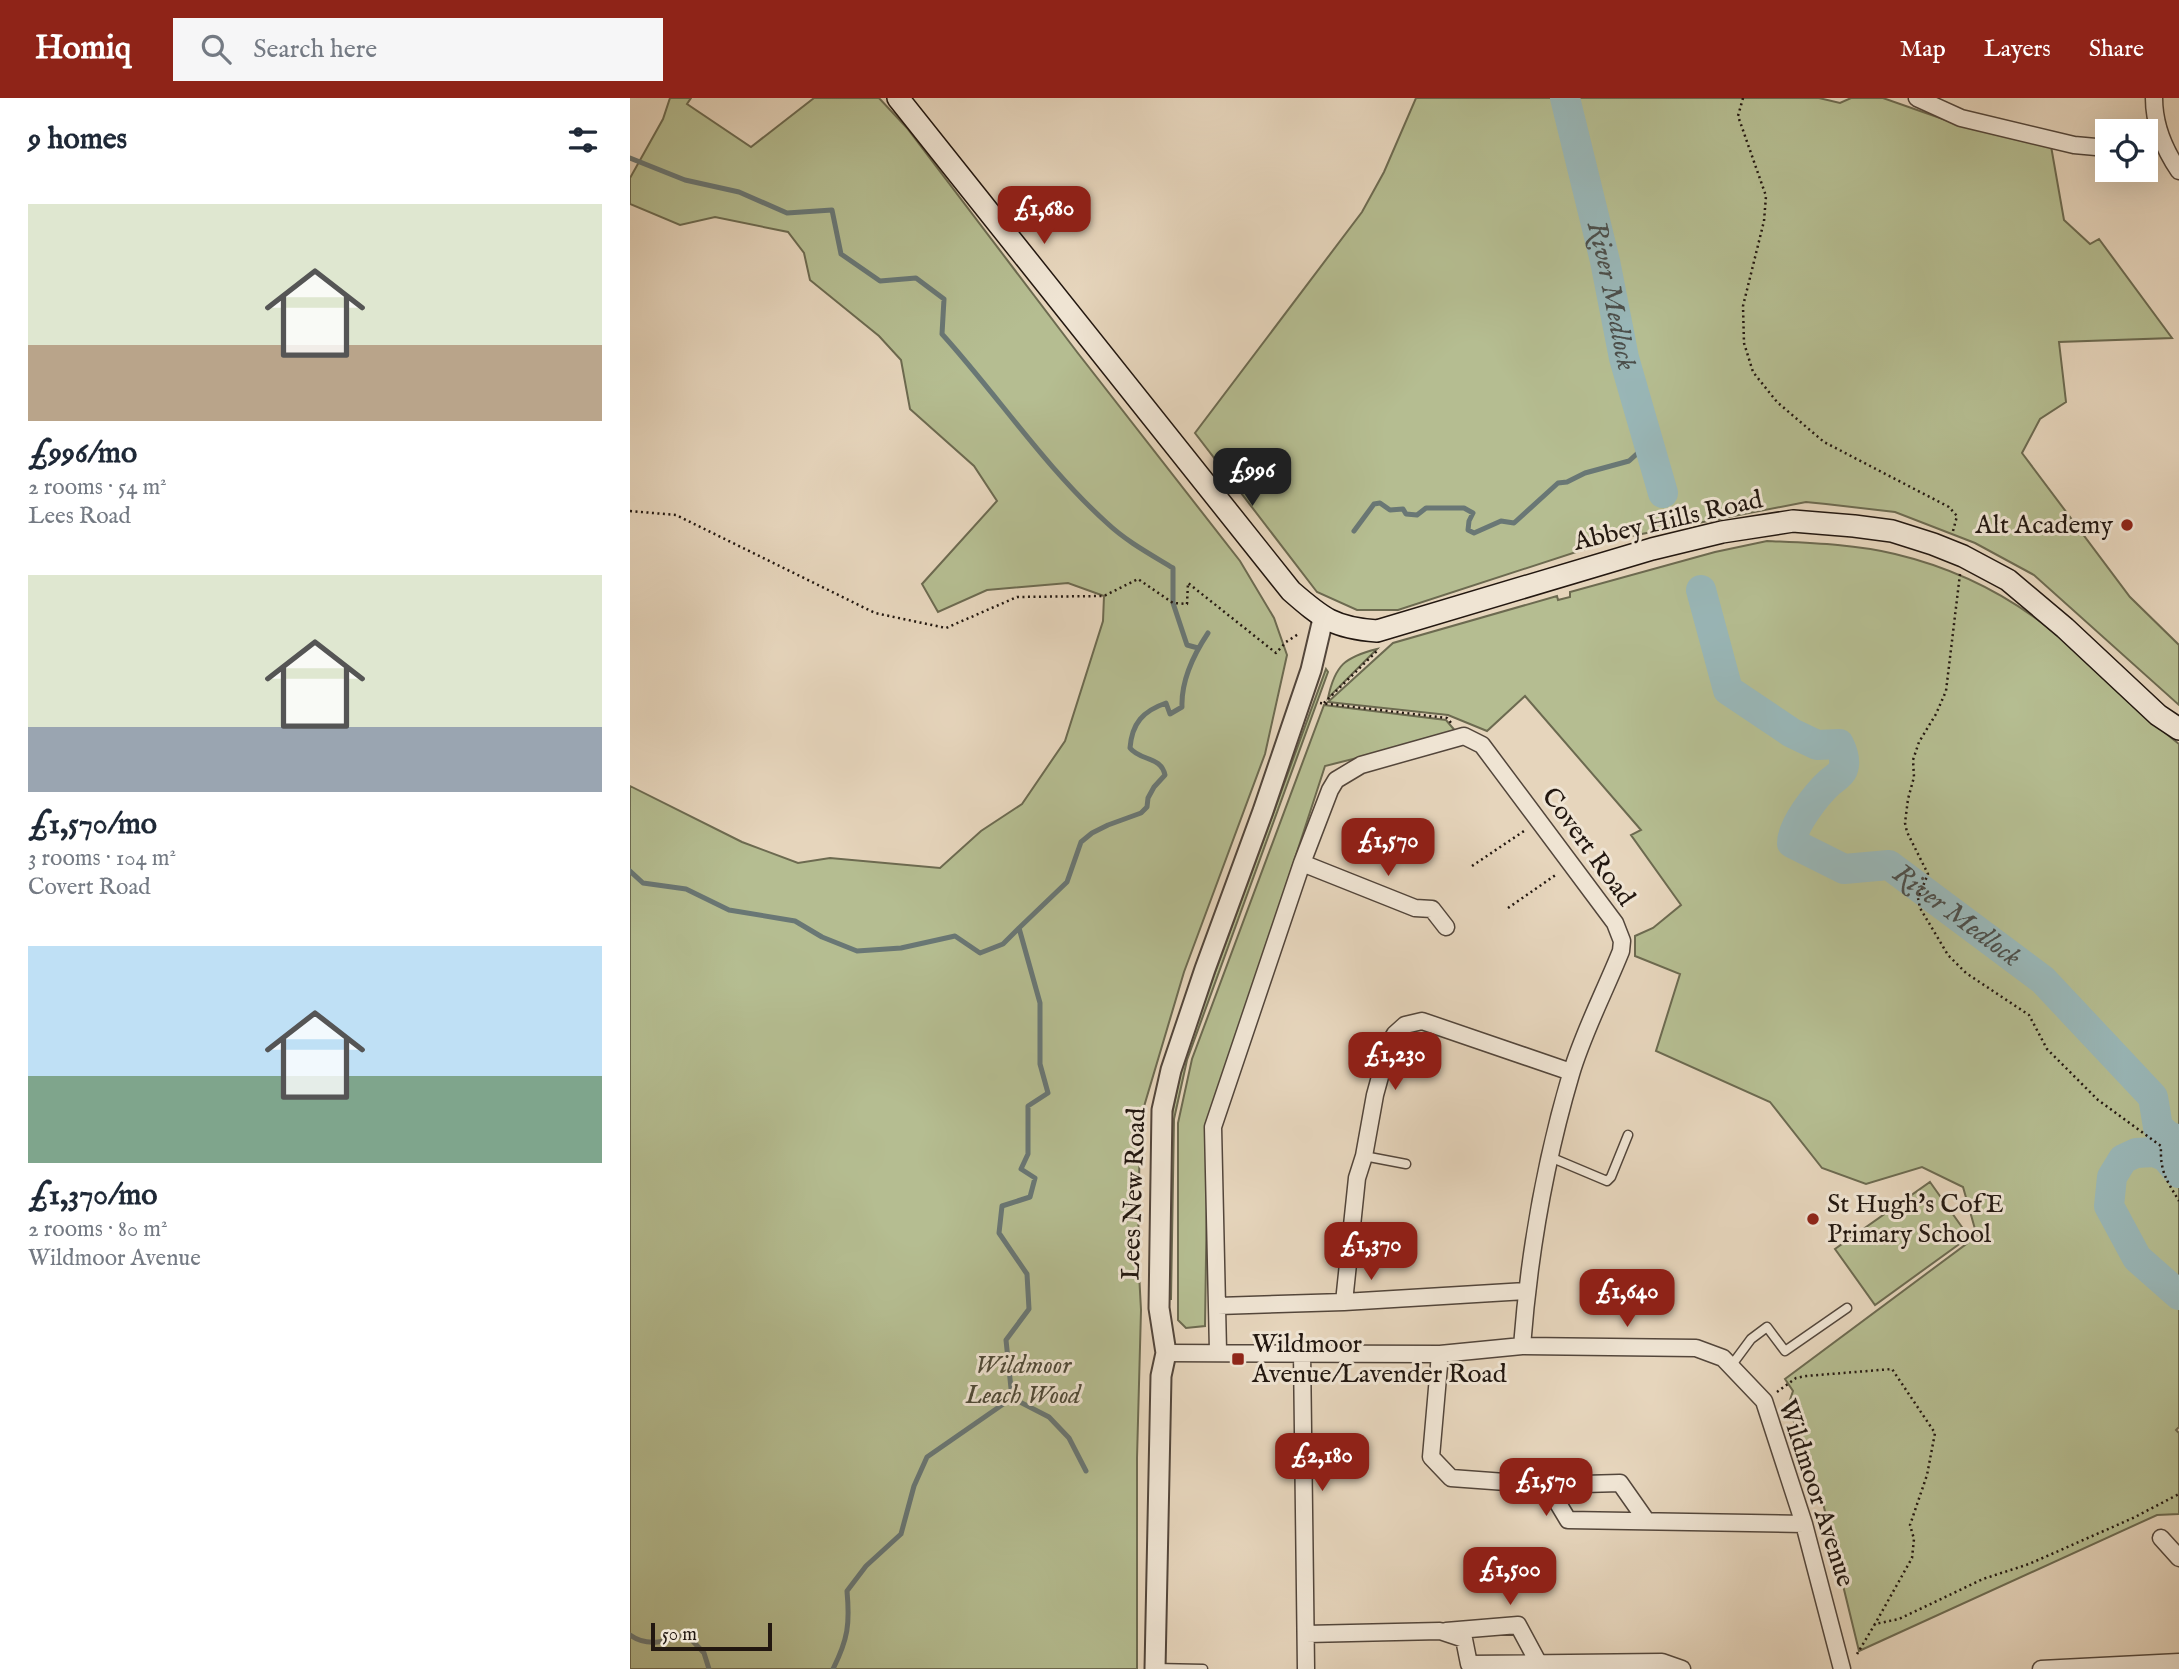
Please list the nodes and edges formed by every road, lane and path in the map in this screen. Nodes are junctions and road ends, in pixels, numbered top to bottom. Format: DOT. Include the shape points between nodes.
graph roads {
  1 [pos="898,98"];
  2 [pos="1743,98"];
  3 [pos="1917,98"];
  4 [pos="2154,98"];
  5 [pos="2154,119"];
  6 [pos="2158,145"];
  7 [pos="2095,147"];
  8 [pos="2179,171"];
  9 [pos="630,511"];
  10 [pos="1954,552"];
  11 [pos="1323,619"];
  12 [pos="1382,647"];
  13 [pos="2179,729"];
  14 [pos="1464,736"];
  15 [pos="1538,820"];
  16 [pos="1302,863"];
  17 [pos="1571,864"];
  18 [pos="1472,866"];
  19 [pos="1508,908"];
  20 [pos="1446,927"];
  21 [pos="1571,1072"];
  22 [pos="1628,1136"];
  23 [pos="1364,1156"];
  24 [pos="1550,1157"];
  25 [pos="1406,1164"];
  26 [pos="2179,1201"];
  27 [pos="1526,1291"];
  28 [pos="1344,1302"];
  29 [pos="1218,1306"];
  30 [pos="1847,1308"];
  31 [pos="1522,1346"];
  32 [pos="1218,1351"];
  33 [pos="1301,1352"];
  34 [pos="1166,1353"];
  35 [pos="1440,1353"];
  36 [pos="1731,1366"];
  37 [pos="1764,1401"];
  38 [pos="1547,1485"];
  39 [pos="2179,1494"];
  40 [pos="1646,1520"];
  41 [pos="1804,1524"];
  42 [pos="2161,1538"];
  43 [pos="2179,1558"];
  44 [pos="1875,1624"];
  45 [pos="1440,1632"];
  46 [pos="1306,1634"];
  47 [pos="1857,1654"];
  48 [pos="2179,1662"];
  49 [pos="1539,1664"];
  50 [pos="1155,1668"];
  51 [pos="1203,1669"];
  52 [pos="1306,1669"];
  53 [pos="1682,1669"];
  54 [pos="1842,1669"];
  55 [pos="2041,1669"];
  1 -- 11 [label="main road" via="1291,592"];
  2 -- 10 [label="path" via="1738,116 1766,196 1765,221 1743,306 1744,343 1753,372 1777,402 1824,442 1949,508 1957,516"];
  3 -- 7 [label="street" via="1961,118"];
  4 -- 5 [label="street"];
  6 -- 8 [label="street"];
  9 -- 11 [label="path" via="677,516 875,613 946,628 1017,597 1104,596 1138,579 1180,604 1187,604 1188,583 1276,653"];
  10 -- 11 [label="main road, Abbey Hills Road" via="1892,531 1793,521 1652,549 1377,631 1356,630"];
  10 -- 13 [label="main road, Abbey Hills Road" via="2008,580"];
  10 -- 26 [label="path" via="1947,691 1913,760 1905,823 1928,874 1918,898 1920,908 1948,955 1966,973 2029,1015 2048,1049 2076,1080 2161,1146 2163,1175"];
  11 -- 34 [label="street, Lees New Road" via="1311,670 1205,969 1162,1110 1159,1308"];
  12 -- 14 [label="path" via="1322,703 1447,718"];
  14 -- 15 [label="street, Covert Road" via="1482,745"];
  14 -- 16 [label="street" via="1361,765 1336,780"];
  15 -- 17 [label="street, Covert Road"];
  15 -- 18 [label="path"];
  16 -- 20 [label="street" via="1415,908 1432,909"];
  16 -- 29 [label="street" via="1213,1127"];
  17 -- 19 [label="path"];
  17 -- 21 [label="street, Covert Road" via="1615,923 1622,951"];
  21 -- 23 [label="street" via="1422,1021 1405,1025 1389,1044"];
  21 -- 24 [label="street, Covert Road"];
  22 -- 24 [label="lane" via="1607,1181"];
  23 -- 25 [label="lane"];
  23 -- 28 [label="street" via="1357,1178"];
  24 -- 27 [label="street, Covert Road"];
  27 -- 28 [label="street"];
  27 -- 31 [label="street, Covert Road"];
  28 -- 29 [label="street"];
  29 -- 32 [label="street"];
  30 -- 36 [label="lane" via="1786,1351 1767,1327 1751,1339"];
  31 -- 35 [label="street, Wildmoor Avenue"];
  31 -- 36 [label="street, Wildmoor Avenue" via="1696,1348"];
  32 -- 33 [label="street, Wildmoor Avenue"];
  32 -- 34 [label="street, Wildmoor Avenue"];
  33 -- 35 [label="street, Wildmoor Avenue"];
  33 -- 46 [label="street"];
  34 -- 50 [label="street, Lees New Road" via="1161,1376"];
  35 -- 38 [label="street" via="1431,1457 1451,1478"];
  36 -- 37 [label="street, Wildmoor Avenue"];
  37 -- 41 [label="street, Wildmoor Avenue"];
  37 -- 44 [label="path" via="1796,1378 1892,1369 1935,1433 1910,1525 1912,1558"];
  38 -- 40 [label="street" via="1620,1483"];
  38 -- 40 [label="street" via="1568,1520"];
  39 -- 44 [label="path" via="2029,1564 1983,1579 1899,1619"];
  40 -- 41 [label="street"];
  41 -- 54 [label="street, Wildmoor Avenue"];
  42 -- 43 [label="street"];
  44 -- 47 [label="path"];
  45 -- 46 [label="street"];
  45 -- 49 [label="street" via="1464,1639 1469,1664"];
  45 -- 49 [label="street" via="1518,1625"];
  46 -- 52 [label="street"];
  48 -- 55 [label="street"];
  49 -- 53 [label="street" via="1662,1662"];
  50 -- 51 [label="lane"];
}
